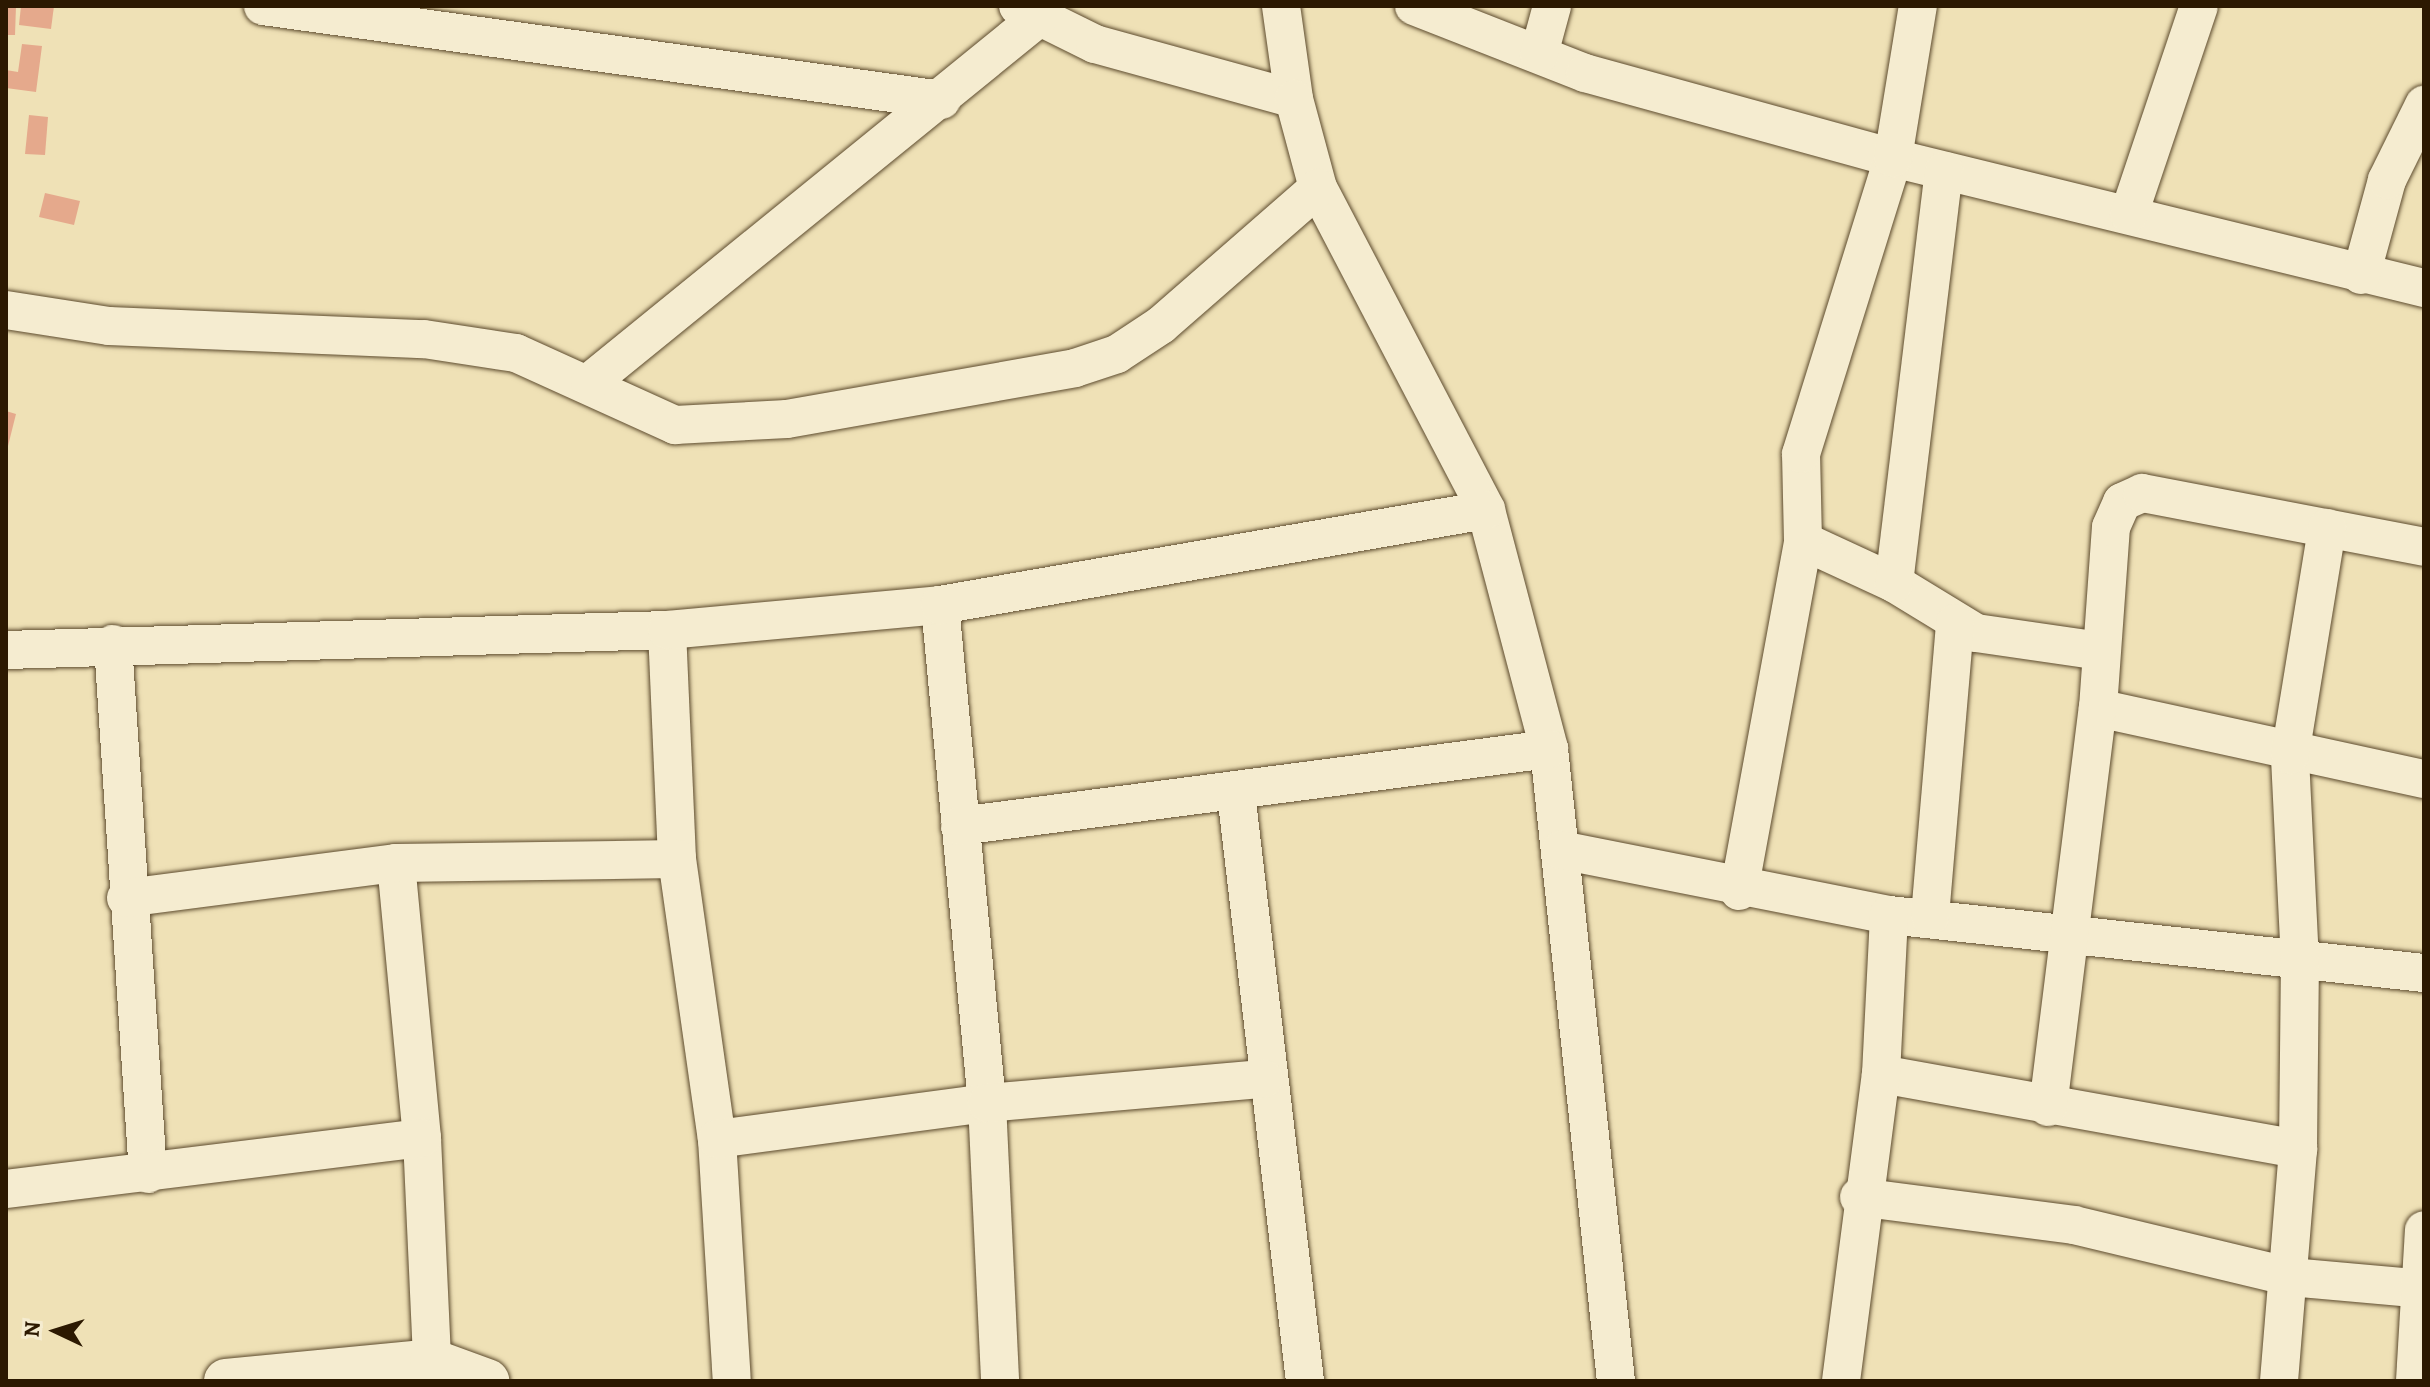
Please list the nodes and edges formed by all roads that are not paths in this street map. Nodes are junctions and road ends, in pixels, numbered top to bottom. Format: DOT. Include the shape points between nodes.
graph roads {
  1 [pos="263,6"];
  2 [pos="1281,6"];
  3 [pos="1414,6"];
  4 [pos="1552,6"];
  5 [pos="1918,6"];
  6 [pos="2199,6"];
  7 [pos="1028,12"];
  8 [pos="1539,54"];
  9 [pos="1294,99"];
  10 [pos="942,100"];
  11 [pos="2424,105"];
  12 [pos="1893,158"];
  13 [pos="1944,171"];
  14 [pos="1318,188"];
  15 [pos="2129,214"];
  16 [pos="2361,275"];
  17 [pos="2424,288"];
  18 [pos="6,310"];
  19 [pos="590,382"];
  20 [pos="1486,510"];
  21 [pos="2327,528"];
  22 [pos="1803,541"];
  23 [pos="2424,547"];
  24 [pos="1894,583"];
  25 [pos="940,605"];
  26 [pos="1955,623"];
  27 [pos="667,630"];
  28 [pos="113,644"];
  29 [pos="6,650"];
  30 [pos="2101,651"];
  31 [pos="2098,708"];
  32 [pos="1549,749"];
  33 [pos="2290,755"];
  34 [pos="2424,779"];
  35 [pos="1236,793"];
  36 [pos="960,826"];
  37 [pos="1561,850"];
  38 [pos="677,859"];
  39 [pos="396,863"];
  40 [pos="1739,891"];
  41 [pos="126,898"];
  42 [pos="1889,915"];
  43 [pos="1930,916"];
  44 [pos="2073,932"];
  45 [pos="2300,962"];
  46 [pos="2424,973"];
  47 [pos="1881,1074"];
  48 [pos="1264,1079"];
  49 [pos="987,1103"];
  50 [pos="2048,1107"];
  51 [pos="422,1138"];
  52 [pos="717,1139"];
  53 [pos="2298,1149"];
  54 [pos="148,1174"];
  55 [pos="6,1189"];
  56 [pos="1859,1197"];
  57 [pos="2424,1230"];
  58 [pos="2290,1277"];
  59 [pos="2420,1288"];
  60 [pos="432,1361"];
  61 [pos="226,1381"];
  62 [pos="487,1381"];
  63 [pos="732,1381"];
  64 [pos="1000,1381"];
  65 [pos="1305,1381"];
  66 [pos="1616,1381"];
  67 [pos="1841,1381"];
  68 [pos="2279,1381"];
  69 [pos="2415,1381"];
  1 -- 10 [label="street"];
  2 -- 9 [label="street"];
  3 -- 8 [label="street"];
  4 -- 8 [label="street"];
  5 -- 12 [label="street"];
  6 -- 15 [label="street"];
  7 -- 9 [label="street" via="1095,44"];
  7 -- 10 [label="street"];
  8 -- 12 [label="street"];
  9 -- 14 [label="street"];
  10 -- 19 [label="street"];
  11 -- 16 [label="street" via="2387,180"];
  12 -- 13 [label="street"];
  12 -- 22 [label="street" via="1801,454"];
  13 -- 15 [label="street"];
  13 -- 24 [label="street"];
  14 -- 19 [label="street" via="1161,325 1117,354 1075,368 787,419 675,425 625,406"];
  14 -- 20 [label="street"];
  15 -- 16 [label="street"];
  16 -- 17 [label="street"];
  18 -- 19 [label="street" via="109,326 424,339 516,353"];
  20 -- 25 [label="street"];
  20 -- 32 [label="street"];
  21 -- 23 [label="street"];
  21 -- 30 [label="street" via="2142,493 2122,502 2111,527"];
  21 -- 33 [label="street"];
  22 -- 24 [label="street"];
  22 -- 40 [label="street"];
  24 -- 26 [label="street"];
  25 -- 27 [label="street"];
  25 -- 36 [label="street"];
  26 -- 30 [label="street" via="2003,639"];
  26 -- 43 [label="street"];
  27 -- 28 [label="street"];
  27 -- 38 [label="street"];
  28 -- 29 [label="street"];
  28 -- 41 [label="street"];
  30 -- 31 [label="street"];
  31 -- 33 [label="street"];
  31 -- 44 [label="street"];
  32 -- 35 [label="street"];
  32 -- 37 [label="street"];
  33 -- 34 [label="street"];
  33 -- 45 [label="street"];
  35 -- 36 [label="street"];
  35 -- 48 [label="street"];
  36 -- 49 [label="street"];
  37 -- 40 [label="street"];
  37 -- 66 [label="street"];
  38 -- 39 [label="street"];
  38 -- 52 [label="street"];
  39 -- 41 [label="street"];
  39 -- 51 [label="street"];
  40 -- 42 [label="street"];
  41 -- 54 [label="street"];
  42 -- 43 [label="street"];
  42 -- 47 [label="street"];
  43 -- 44 [label="street"];
  44 -- 45 [label="street"];
  44 -- 50 [label="street"];
  45 -- 46 [label="street"];
  45 -- 53 [label="street"];
  47 -- 50 [label="street"];
  47 -- 56 [label="street"];
  48 -- 49 [label="street"];
  48 -- 65 [label="street"];
  49 -- 52 [label="street"];
  49 -- 64 [label="street"];
  50 -- 53 [label="street"];
  51 -- 54 [label="street"];
  51 -- 60 [label="street"];
  52 -- 63 [label="street"];
  53 -- 58 [label="street"];
  54 -- 55 [label="street"];
  56 -- 58 [label="street" via="2074,1225"];
  56 -- 67 [label="street"];
  57 -- 59 [label="street"];
  58 -- 59 [label="street"];
  58 -- 68 [label="street"];
  59 -- 69 [label="street"];
  60 -- 61 [label="street"];
  60 -- 62 [label="street"];
}
